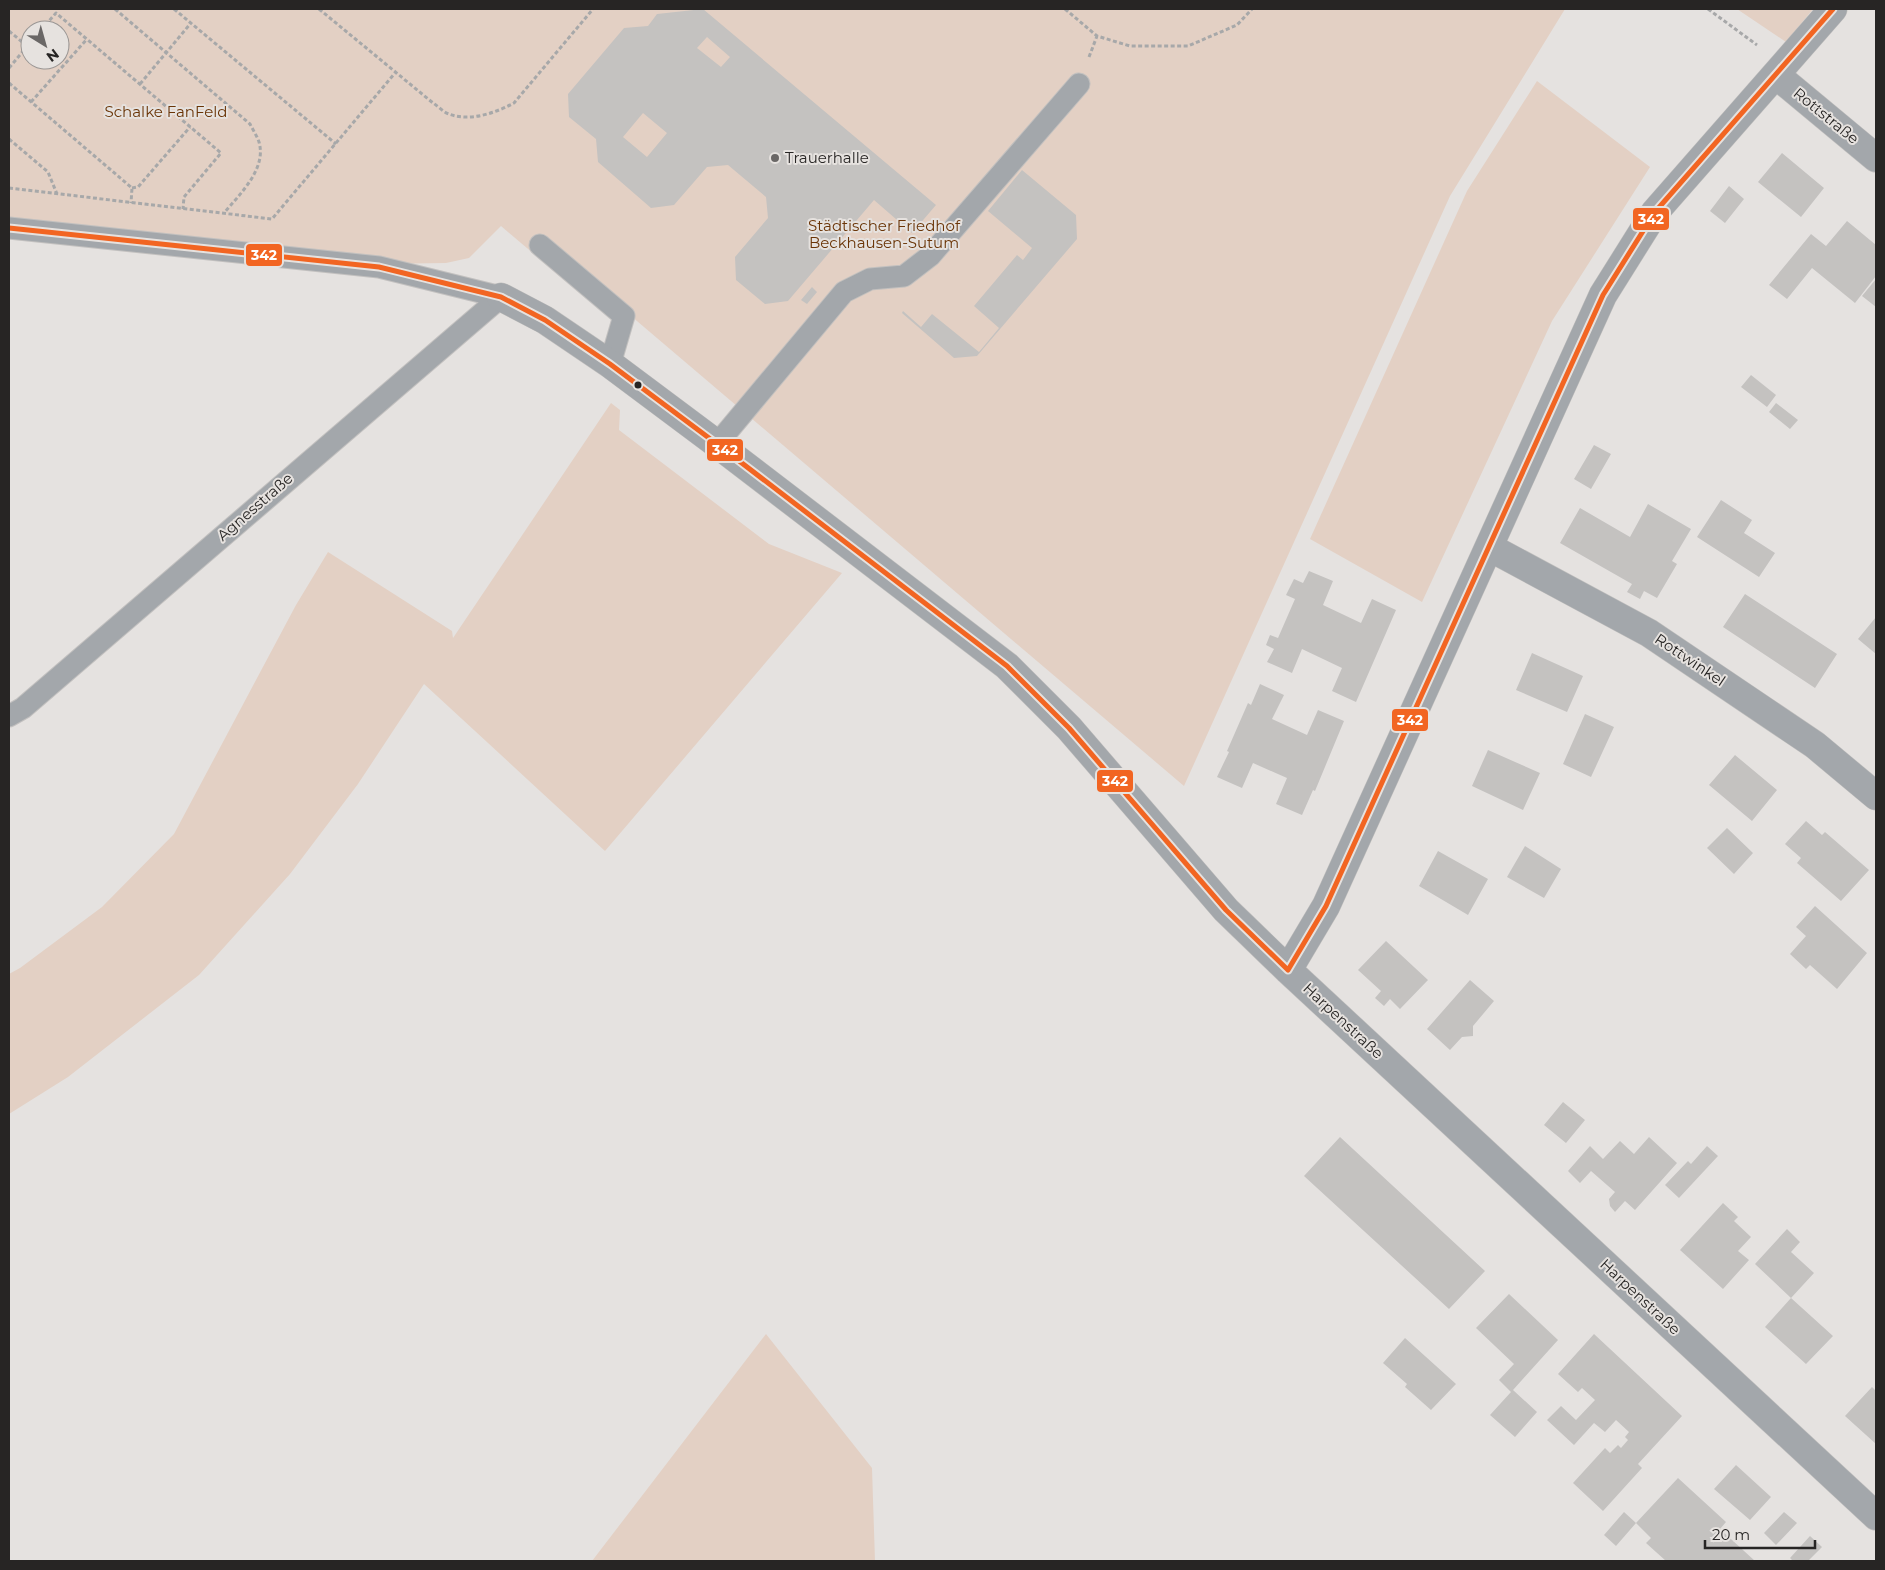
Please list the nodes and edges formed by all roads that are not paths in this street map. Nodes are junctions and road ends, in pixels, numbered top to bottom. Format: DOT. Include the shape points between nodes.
graph roads {
  1 [pos="1833,9"];
  2 [pos="1780,70"];
  3 [pos="1078,84"];
  4 [pos="1876,158"];
  5 [pos="9,228"];
  6 [pos="540,245"];
  7 [pos="501,296"];
  8 [pos="610,364"];
  9 [pos="717,444"];
  10 [pos="1489,547"];
  11 [pos="9,716"];
  12 [pos="1876,796"];
  13 [pos="1288,970"];
  14 [pos="1876,1516"];
  1 -- 2 [label="street"];
  2 -- 4 [label="street, Rottstraße"];
  2 -- 10 [label="street" via="1655,212 1603,295"];
  3 -- 9 [label="lane" via="930,256 904,276 870,279 844,292"];
  5 -- 7 [label="lane" via="379,267"];
  6 -- 8 [label="lane" via="624,316"];
  7 -- 8 [label="street, Harpenstraße" via="545,320"];
  7 -- 11 [label="lane, Agnesstraße" via="23,708"];
  8 -- 9 [label="street, Harpenstraße"];
  9 -- 13 [label="street, Harpenstraße" via="1007,666 1069,728 1226,910"];
  10 -- 12 [label="street, Rottwinkel" via="1649,633 1815,745"];
  10 -- 13 [label="street" via="1326,906"];
  13 -- 14 [label="street, Harpenstraße"];
}
